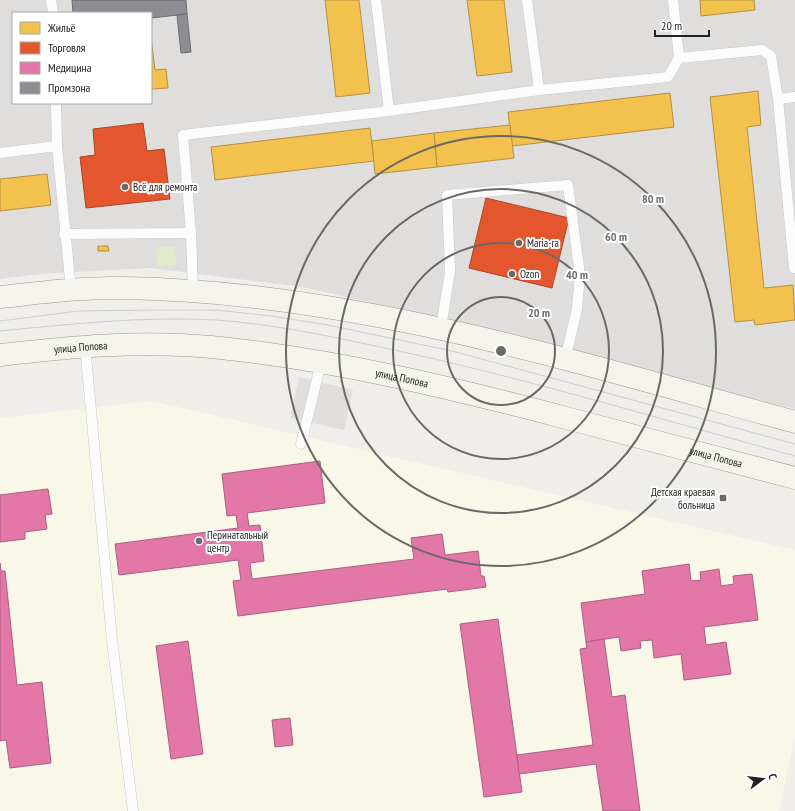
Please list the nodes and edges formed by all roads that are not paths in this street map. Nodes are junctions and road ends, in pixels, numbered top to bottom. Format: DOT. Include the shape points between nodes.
graph roads {
  1 [pos="51,0"];
  2 [pos="376,0"];
  3 [pos="527,0"];
  4 [pos="673,0"];
  5 [pos="53,12"];
  6 [pos="679,58"];
  7 [pos="539,90"];
  8 [pos="795,97"];
  9 [pos="778,99"];
  10 [pos="56,104"];
  11 [pos="389,111"];
  12 [pos="57,146"];
  13 [pos="0,153"];
  14 [pos="191,233"];
  15 [pos="64,234"];
  16 [pos="795,268"];
  17 [pos="71,290"];
  18 [pos="193,291"];
  19 [pos="0,297"];
  20 [pos="441,328"];
  21 [pos="85,345"];
  22 [pos="0,354"];
  23 [pos="565,360"];
  24 [pos="321,363"];
  25 [pos="795,422"];
  26 [pos="301,444"];
  27 [pos="795,478"];
  28 [pos="133,811"];
  1 -- 5 [label="lane"];
  2 -- 11 [label="lane"];
  3 -- 7 [label="lane"];
  4 -- 6 [label="lane"];
  6 -- 7 [label="lane" via="668,77"];
  6 -- 9 [label="lane" via="762,50 771,56"];
  7 -- 11 [label="lane"];
  8 -- 9 [label="lane"];
  9 -- 16 [label="lane"];
  10 -- 12 [label="lane"];
  11 -- 14 [label="lane" via="183,135"];
  12 -- 13 [label="lane"];
  12 -- 15 [label="lane"];
  14 -- 15 [label="lane"];
  14 -- 18 [label="lane"];
  15 -- 17 [label="lane"];
  17 -- 18 [label="main road" via="120,288"];
  17 -- 19 [label="main road"];
  18 -- 20 [label="main road" via="273,299"];
  20 -- 23 [label="main road"];
  20 -- 23 [label="lane" via="450,271 447,196 568,184 580,275 577,309"];
  21 -- 22 [label="main road, улица Попова"];
  21 -- 24 [label="main road, улица Попова" via="211,347"];
  21 -- 28 [label="lane" via="112,640"];
  23 -- 25 [label="main road"];
  24 -- 26 [label="lane"];
  24 -- 27 [label="main road, улица Попова" via="479,395"];
}
